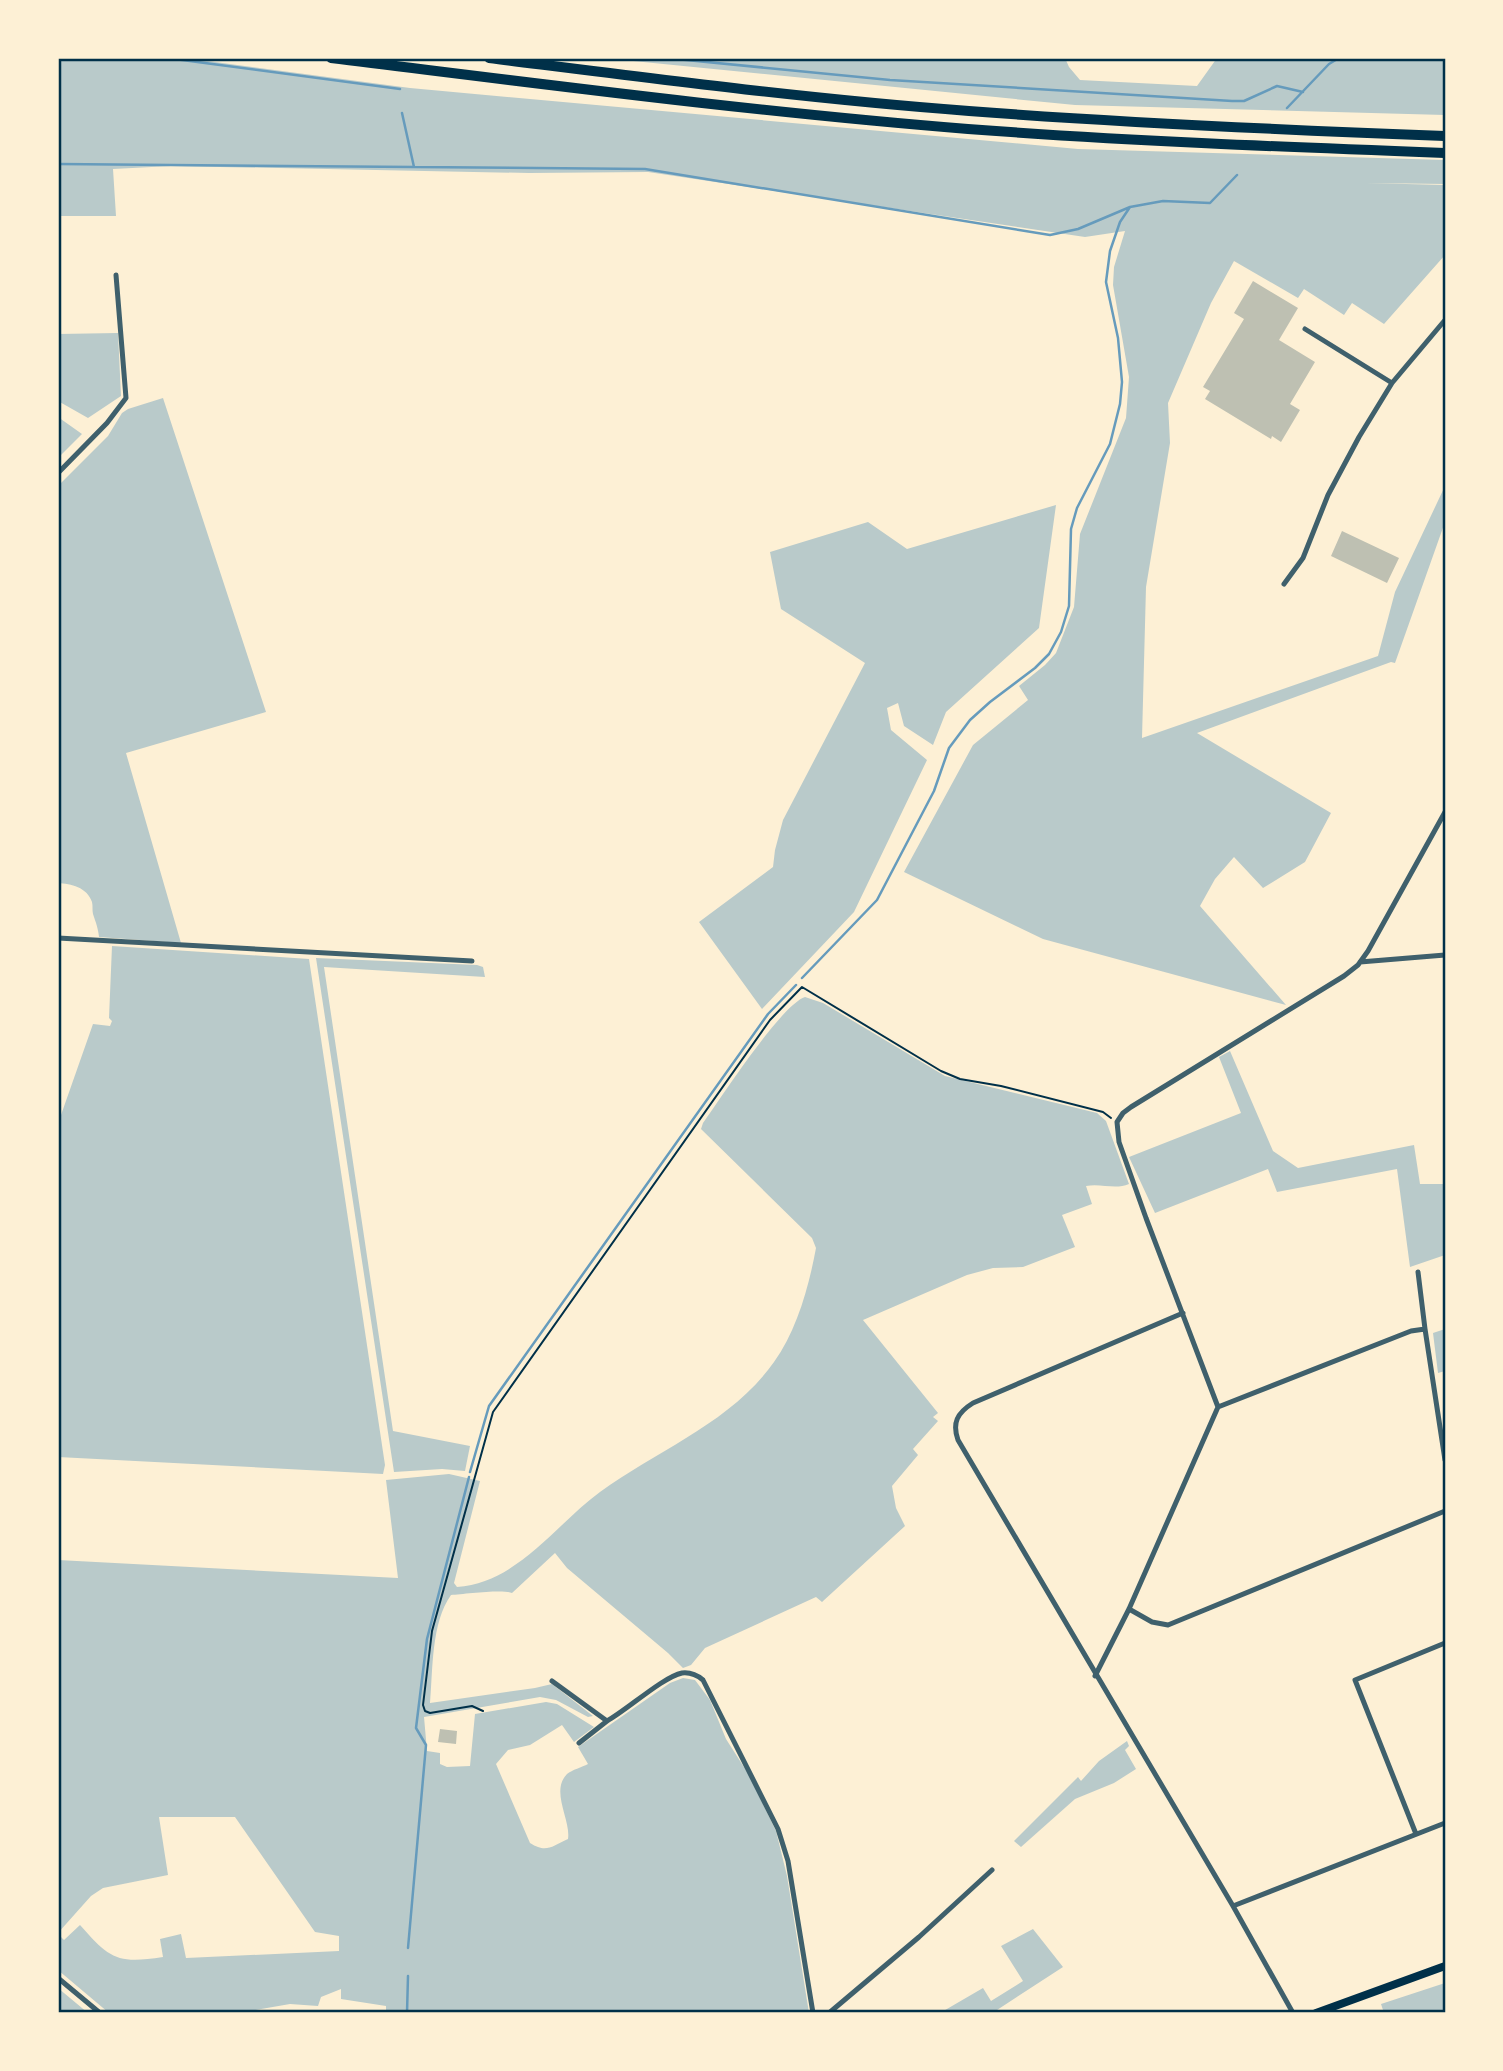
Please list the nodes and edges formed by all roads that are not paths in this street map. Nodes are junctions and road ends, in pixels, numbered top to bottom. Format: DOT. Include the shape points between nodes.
graph roads {
  1 [pos="331,58"];
  2 [pos="489,58"];
  3 [pos="1445,136"];
  4 [pos="1445,153"];
  5 [pos="116,275"];
  6 [pos="1445,320"];
  7 [pos="1305,329"];
  8 [pos="1392,383"];
  9 [pos="58,473"];
  10 [pos="1284,584"];
  11 [pos="1445,812"];
  12 [pos="58,939"];
  13 [pos="1445,955"];
  14 [pos="472,961"];
  15 [pos="1360,962"];
  16 [pos="1418,1272"];
  17 [pos="1183,1314"];
  18 [pos="1425,1329"];
  19 [pos="1218,1407"];
  20 [pos="1445,1460"];
  21 [pos="1445,1511"];
  22 [pos="1129,1609"];
  23 [pos="1445,1643"];
  24 [pos="1095,1676"];
  25 [pos="552,1681"];
  26 [pos="607,1721"];
  27 [pos="579,1743"];
  28 [pos="1445,1823"];
  29 [pos="1416,1834"];
  30 [pos="992,1870"];
  31 [pos="1233,1906"];
  32 [pos="1445,1966"];
  33 [pos="58,1978"];
  34 [pos="100,2013"];
  35 [pos="813,2013"];
  36 [pos="829,2013"];
  37 [pos="1293,2013"];
  38 [pos="1316,2013"];
  1 -- 4 [label="highway" via="729,107 968,129"];
  2 -- 3 [label="highway" via="727,88 968,111"];
  5 -- 9 [label="street" via="126,398"];
  6 -- 8 [label="street"];
  7 -- 8 [label="street"];
  8 -- 10 [label="street" via="1328,495 1303,558"];
  11 -- 15 [label="street"];
  12 -- 14 [label="street"];
  13 -- 15 [label="street"];
  15 -- 17 [label="street" via="1131,1107 1117,1122 1119,1142"];
  16 -- 18 [label="street"];
  17 -- 19 [label="street"];
  17 -- 24 [label="street" via="972,1403 957,1417 958,1440"];
  18 -- 19 [label="street"];
  18 -- 20 [label="street"];
  19 -- 22 [label="street"];
  21 -- 22 [label="street" via="1168,1625"];
  22 -- 24 [label="street"];
  23 -- 29 [label="street" via="1355,1680"];
  24 -- 31 [label="street"];
  25 -- 26 [label="street"];
  26 -- 27 [label="street"];
  26 -- 35 [label="street" via="672,1677 691,1674 705,1684 778,1829 788,1861"];
  28 -- 29 [label="street"];
  29 -- 31 [label="street"];
  30 -- 36 [label="street"];
  31 -- 37 [label="street"];
  32 -- 38 [label="main road"];
  33 -- 34 [label="street"];
}
